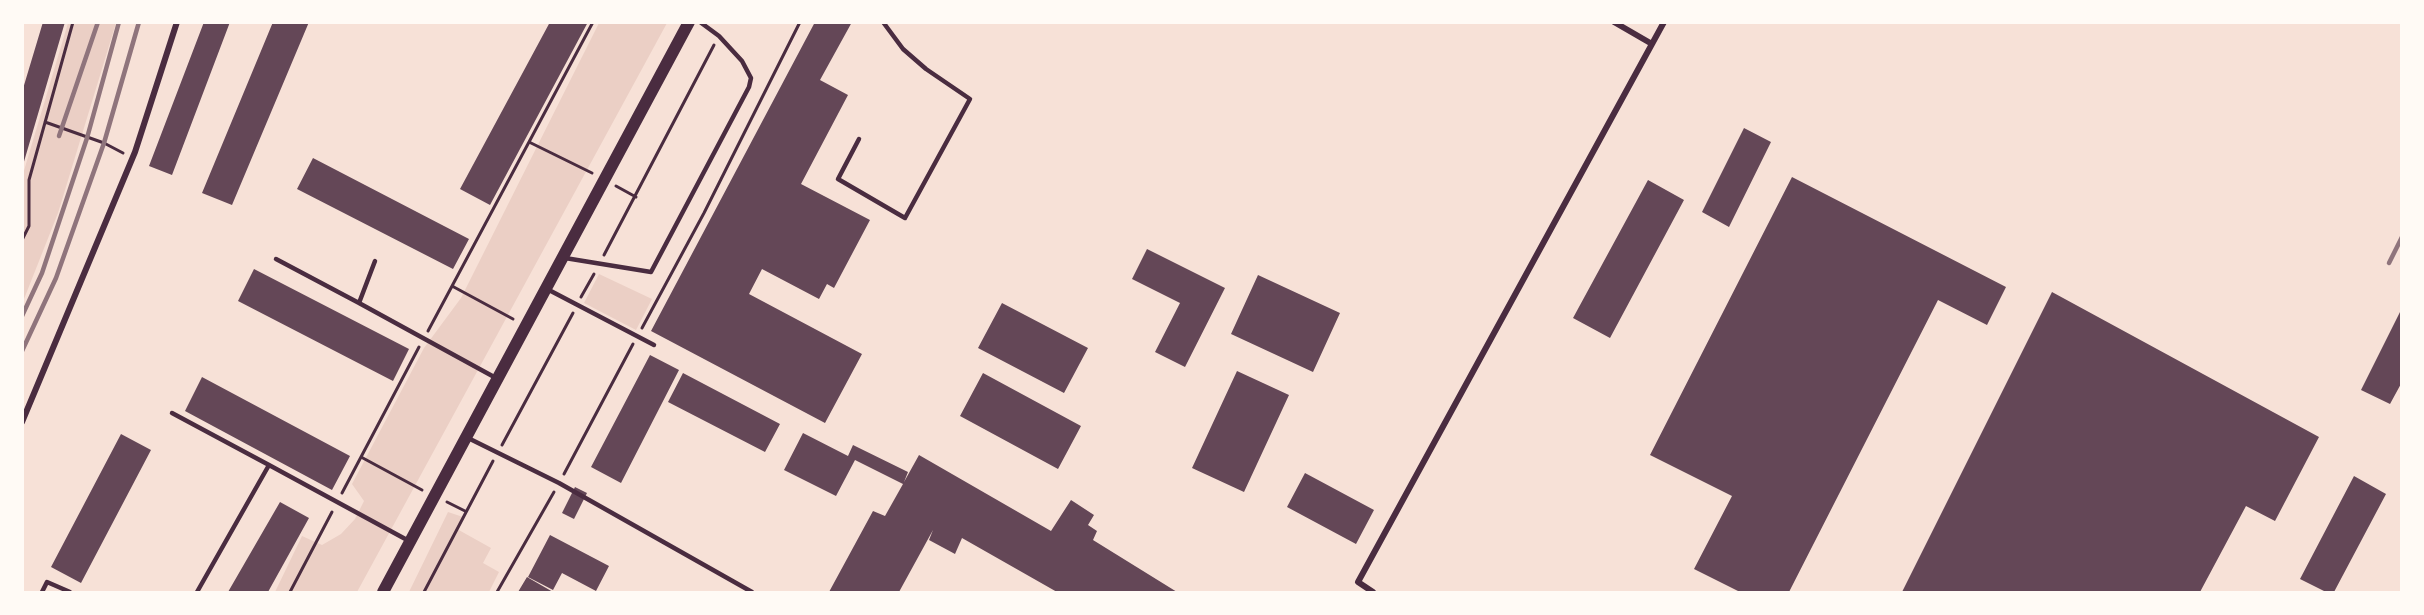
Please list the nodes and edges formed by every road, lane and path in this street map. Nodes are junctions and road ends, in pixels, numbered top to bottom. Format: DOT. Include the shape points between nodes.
graph roads {
  1 [pos="73,22"];
  2 [pos="177,22"];
  3 [pos="593,22"];
  4 [pos="689,22"];
  5 [pos="699,22"];
  6 [pos="800,22"];
  7 [pos="883,22"];
  8 [pos="1614,22"];
  9 [pos="1664,22"];
  10 [pos="1652,44"];
  11 [pos="45,122"];
  12 [pos="859,139"];
  13 [pos="133,158"];
  14 [pos="604,180"];
  15 [pos="636,197"];
  16 [pos="22,240"];
  17 [pos="562,257"];
  18 [pos="276,259"];
  19 [pos="375,261"];
  20 [pos="452,286"];
  21 [pos="545,288"];
  22 [pos="359,303"];
  23 [pos="525,325"];
  24 [pos="638,337"];
  25 [pos="654,345"];
  26 [pos="496,378"];
  27 [pos="172,413"];
  28 [pos="22,422"];
  29 [pos="465,436"];
  30 [pos="360,457"];
  31 [pos="268,465"];
  32 [pos="559,483"];
  33 [pos="338,502"];
  34 [pos="409,542"];
  35 [pos="42,592"];
  36 [pos="70,592"];
  37 [pos="197,592"];
  38 [pos="290,592"];
  39 [pos="383,592"];
  40 [pos="497,592"];
  41 [pos="752,592"];
  42 [pos="1373,592"];
  1 -- 11 [label="path"];
  2 -- 13 [label="street"];
  3 -- 14 [label="path" via="529,142"];
  4 -- 14 [label="main road"];
  5 -- 17 [label="lane" via="719,36 742,61 751,78 651,272"];
  6 -- 24 [label="path"];
  7 -- 12 [label="lane" via="903,49 970,99 905,218 838,179"];
  8 -- 10 [label="street"];
  9 -- 10 [label="street"];
  10 -- 42 [label="street" via="1358,582"];
  11 -- 13 [label="path"];
  11 -- 16 [label="path" via="29,180 29,226"];
  13 -- 28 [label="street"];
  14 -- 15 [label="path"];
  14 -- 17 [label="main road"];
  17 -- 21 [label="main road"];
  18 -- 22 [label="lane"];
  19 -- 22 [label="lane"];
  20 -- 23 [label="path"];
  21 -- 23 [label="main road"];
  21 -- 24 [label="lane"];
  22 -- 26 [label="lane"];
  23 -- 26 [label="main road"];
  24 -- 25 [label="lane"];
  24 -- 32 [label="path"];
  26 -- 29 [label="main road"];
  27 -- 31 [label="lane"];
  29 -- 32 [label="lane"];
  29 -- 34 [label="main road"];
  30 -- 33 [label="path"];
  31 -- 33 [label="lane"];
  31 -- 37 [label="lane"];
  32 -- 40 [label="path"];
  32 -- 41 [label="lane"];
  33 -- 34 [label="lane"];
  33 -- 38 [label="path"];
  34 -- 39 [label="main road"];
  35 -- 36 [label="lane" via="47,582"];
}
